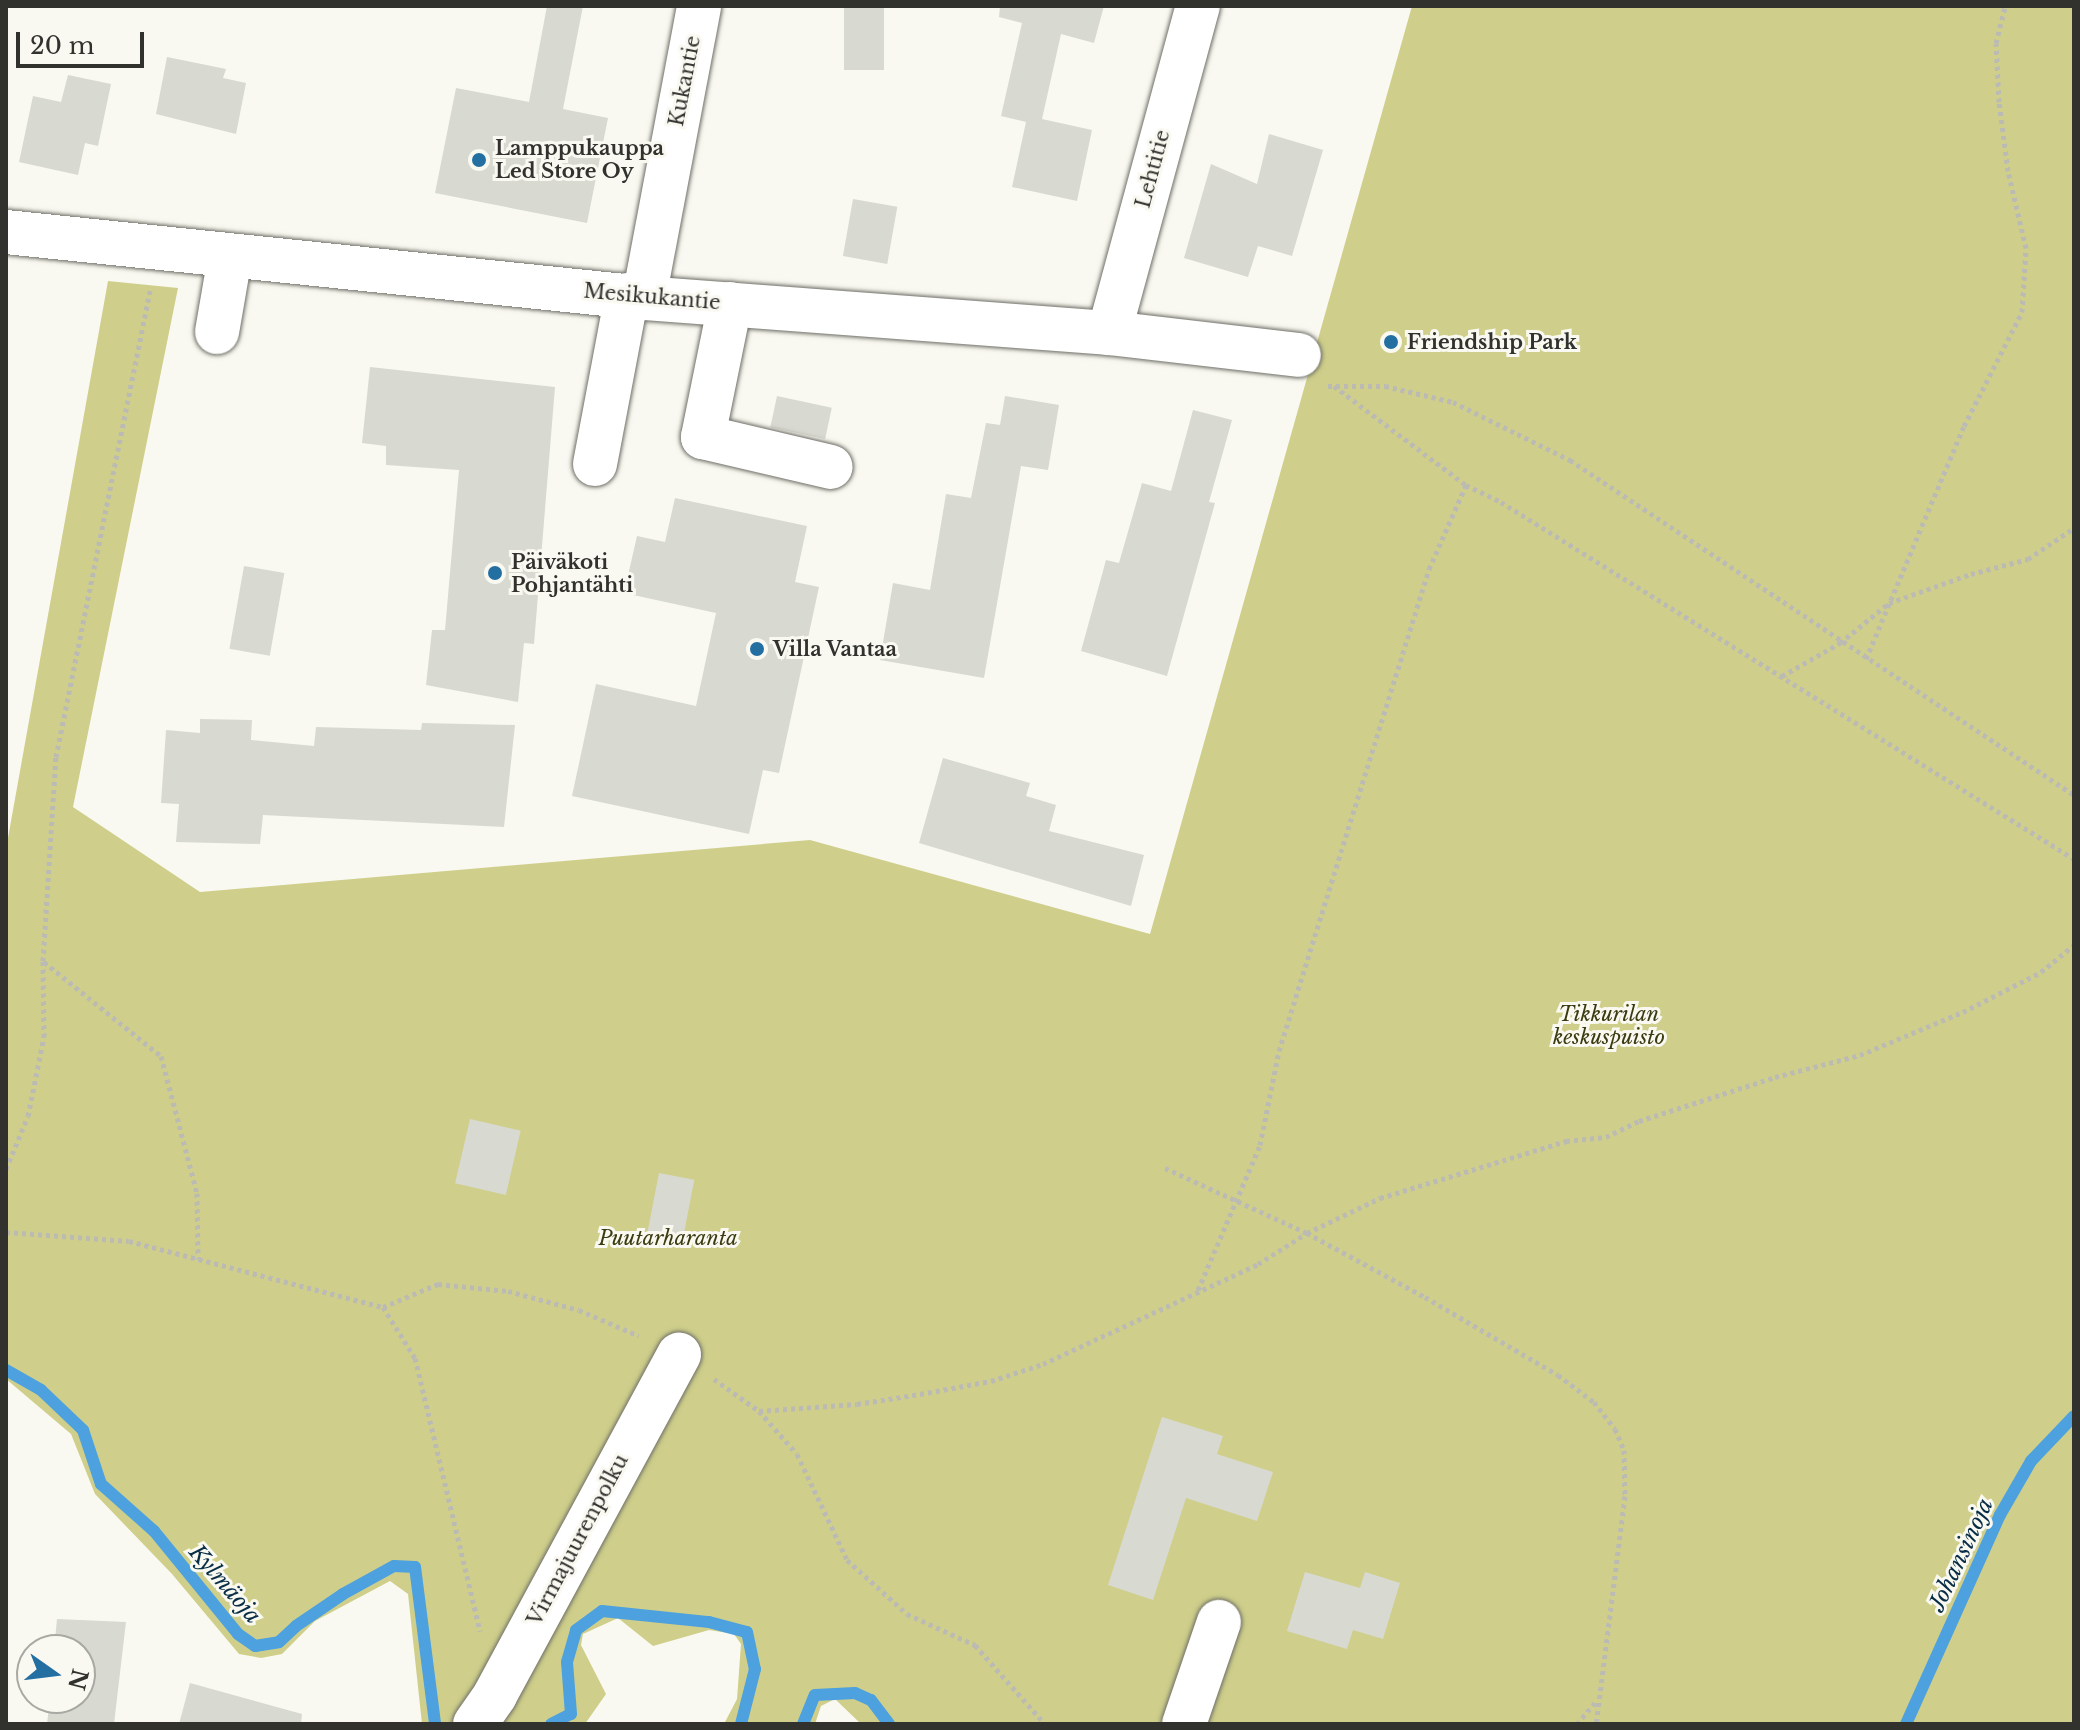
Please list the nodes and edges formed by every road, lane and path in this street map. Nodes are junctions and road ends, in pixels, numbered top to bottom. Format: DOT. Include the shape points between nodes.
graph roads {
  1 [pos="699,6"];
  2 [pos="1198,6"];
  3 [pos="2005,6"];
  4 [pos="6,232"];
  5 [pos="230,257"];
  6 [pos="152,278"];
  7 [pos="636,297"];
  8 [pos="730,304"];
  9 [pos="217,332"];
  10 [pos="1109,333"];
  11 [pos="1310,370"];
  12 [pos="1334,386"];
  13 [pos="595,464"];
  14 [pos="831,467"];
  15 [pos="1466,485"];
  16 [pos="2074,528"];
  17 [pos="1889,603"];
  18 [pos="1840,643"];
  19 [pos="1866,659"];
  20 [pos="1782,676"];
  21 [pos="2074,795"];
  22 [pos="2074,859"];
  23 [pos="2074,945"];
  24 [pos="43,961"];
  25 [pos="1165,1168"];
  26 [pos="6,1169"];
  27 [pos="1235,1199"];
  28 [pos="6,1232"];
  29 [pos="1307,1233"];
  30 [pos="198,1260"];
  31 [pos="1198,1291"];
  32 [pos="383,1307"];
  33 [pos="679,1354"];
  34 [pos="759,1411"];
  35 [pos="1219,1622"];
  36 [pos="1599,1698"];
  37 [pos="485,1709"];
  38 [pos="1045,1724"];
  39 [pos="1184,1724"];
  40 [pos="1577,1724"];
  41 [pos="1596,1724"];
  1 -- 7 [label="street, Kukantie"];
  2 -- 10 [label="street, Lehtitie"];
  3 -- 17 [label="path" via="1996,43 1999,102 2026,248 2022,312 1964,426"];
  4 -- 5 [label="street, Mesikukantie"];
  5 -- 7 [label="street, Mesikukantie"];
  5 -- 9 [label="street"];
  6 -- 24 [label="path" via="56,757"];
  7 -- 8 [label="street, Mesikukantie"];
  7 -- 13 [label="street, Kukantie"];
  8 -- 10 [label="street, Mesikukantie"];
  8 -- 14 [label="street" via="703,437"];
  10 -- 11 [label="street, Mesikukantie"];
  11 -- 12 [label="path"];
  12 -- 15 [label="path"];
  12 -- 18 [label="path" via="1416,392 1453,402 1516,431 1570,460"];
  15 -- 20 [label="path"];
  15 -- 27 [label="path" via="1429,569 1279,1051 1260,1145"];
  16 -- 17 [label="path" via="2028,559"];
  17 -- 18 [label="path"];
  17 -- 19 [label="path"];
  18 -- 19 [label="path"];
  18 -- 20 [label="path"];
  19 -- 21 [label="path"];
  20 -- 22 [label="path"];
  23 -- 29 [label="path" via="2041,972 1860,1055 1775,1077 1639,1121 1606,1137 1566,1141 1380,1198"];
  24 -- 26 [label="path" via="44,1037 28,1116"];
  24 -- 30 [label="path" via="161,1056 197,1193"];
  25 -- 27 [label="path"];
  27 -- 29 [label="path"];
  27 -- 31 [label="path"];
  28 -- 30 [label="path" via="129,1241"];
  29 -- 31 [label="path" via="1258,1264"];
  29 -- 36 [label="path" via="1558,1375 1594,1402 1615,1429 1624,1450 1625,1496"];
  30 -- 32 [label="path"];
  31 -- 34 [label="path" via="1043,1364 991,1381 857,1404"];
  32 -- 33 [label="path" via="438,1284 508,1291 579,1310"];
  32 -- 37 [label="path" via="415,1358"];
  33 -- 34 [label="path"];
  33 -- 37 [label="street, Virmajuurenpolku" via="580,1504"];
  34 -- 38 [label="path" via="797,1454 847,1560 907,1614 975,1645"];
  35 -- 39 [label="street"];
  36 -- 40 [label="path"];
  36 -- 41 [label="path"];
}
